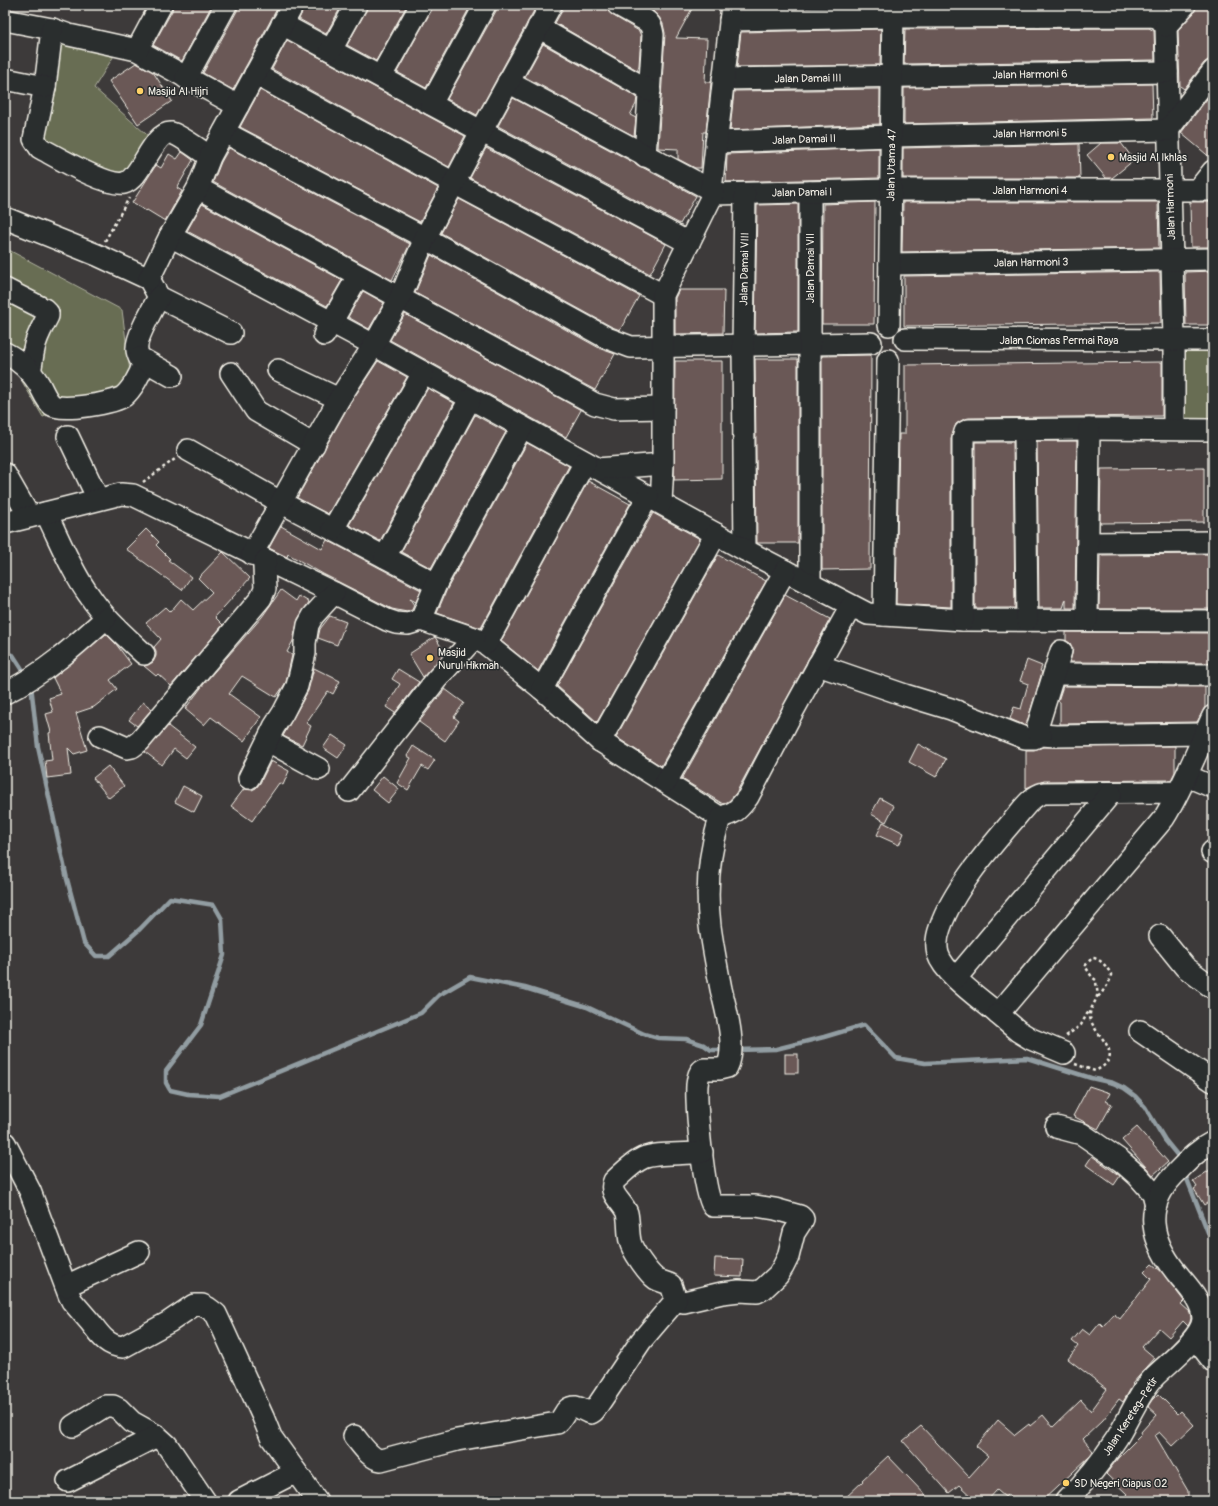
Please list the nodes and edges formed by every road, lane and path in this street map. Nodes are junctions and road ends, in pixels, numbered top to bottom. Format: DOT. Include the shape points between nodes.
graph roads {
  1 [pos="161,5"];
  2 [pos="226,5"];
  3 [pos="293,5"];
  4 [pos="356,5"];
  5 [pos="421,5"];
  6 [pos="485,5"];
  7 [pos="551,5"];
  8 [pos="618,5"];
  9 [pos="1185,5"];
  10 [pos="893,11"];
  11 [pos="731,13"];
  12 [pos="1156,16"];
  13 [pos="5,20"];
  14 [pos="282,24"];
  15 [pos="538,28"];
  16 [pos="52,29"];
  17 [pos="137,50"];
  18 [pos="331,50"];
  19 [pos="1213,71"];
  20 [pos="1167,72"];
  21 [pos="255,74"];
  22 [pos="381,76"];
  23 [pos="892,76"];
  24 [pos="186,78"];
  25 [pos="723,79"];
  26 [pos="5,80"];
  27 [pos="508,82"];
  28 [pos="45,87"];
  29 [pos="650,91"];
  30 [pos="432,104"];
  31 [pos="238,106"];
  32 [pos="482,130"];
  33 [pos="1168,130"];
  34 [pos="224,132"];
  35 [pos="892,136"];
  36 [pos="716,142"];
  37 [pos="645,156"];
  38 [pos="210,157"];
  39 [pos="1213,170"];
  40 [pos="132,178"];
  41 [pos="454,183"];
  42 [pos="198,188"];
  43 [pos="891,190"];
  44 [pos="1170,190"];
  45 [pos="1206,190"];
  46 [pos="712,192"];
  47 [pos="810,192"];
  48 [pos="745,194"];
  49 [pos="5,218"];
  50 [pos="170,236"];
  51 [pos="425,238"];
  52 [pos="689,243"];
  53 [pos="97,255"];
  54 [pos="1172,259"];
  55 [pos="1213,259"];
  56 [pos="890,264"];
  57 [pos="358,276"];
  58 [pos="149,279"];
  59 [pos="5,289"];
  60 [pos="663,295"];
  61 [pos="160,297"];
  62 [pos="400,298"];
  63 [pos="889,325"];
  64 [pos="328,329"];
  65 [pos="231,333"];
  66 [pos="905,339"];
  67 [pos="1174,340"];
  68 [pos="1213,340"];
  69 [pos="871,343"];
  70 [pos="810,344"];
  71 [pos="374,345"];
  72 [pos="744,345"];
  73 [pos="663,346"];
  74 [pos="5,353"];
  75 [pos="140,358"];
  76 [pos="888,360"];
  77 [pos="278,370"];
  78 [pos="30,372"];
  79 [pos="231,373"];
  80 [pos="423,373"];
  81 [pos="172,376"];
  82 [pos="339,399"];
  83 [pos="470,399"];
  84 [pos="663,408"];
  85 [pos="522,428"];
  86 [pos="1089,428"];
  87 [pos="1174,429"];
  88 [pos="1025,430"];
  89 [pos="1213,430"];
  90 [pos="68,436"];
  91 [pos="314,445"];
  92 [pos="188,450"];
  93 [pos="663,464"];
  94 [pos="591,466"];
  95 [pos="5,474"];
  96 [pos="127,494"];
  97 [pos="98,500"];
  98 [pos="655,500"];
  99 [pos="282,502"];
  100 [pos="38,515"];
  101 [pos="5,523"];
  102 [pos="333,530"];
  103 [pos="716,534"];
  104 [pos="1213,542"];
  105 [pos="1088,543"];
  106 [pos="745,550"];
  107 [pos="259,557"];
  108 [pos="384,557"];
  109 [pos="785,571"];
  110 [pos="436,584"];
  111 [pos="810,584"];
  112 [pos="334,593"];
  113 [pos="851,606"];
  114 [pos="884,615"];
  115 [pos="106,618"];
  116 [pos="420,620"];
  117 [pos="963,620"];
  118 [pos="1027,620"];
  119 [pos="1087,620"];
  120 [pos="1213,621"];
  121 [pos="480,641"];
  122 [pos="1061,651"];
  123 [pos="144,654"];
  124 [pos="818,665"];
  125 [pos="1054,674"];
  126 [pos="1213,675"];
  127 [pos="13,689"];
  128 [pos="542,689"];
  129 [pos="1209,725"];
  130 [pos="1041,735"];
  131 [pos="100,736"];
  132 [pos="600,740"];
  133 [pos="268,741"];
  134 [pos="319,770"];
  135 [pos="249,778"];
  136 [pos="666,782"];
  137 [pos="1182,784"];
  138 [pos="1213,787"];
  139 [pos="349,791"];
  140 [pos="1111,793"];
  141 [pos="721,818"];
  142 [pos="1160,936"];
  143 [pos="956,978"];
  144 [pos="1213,988"];
  145 [pos="1097,998"];
  146 [pos="1090,1011"];
  147 [pos="998,1014"];
  148 [pos="1140,1031"];
  149 [pos="1064,1053"];
  150 [pos="1213,1081"];
  151 [pos="1056,1127"];
  152 [pos="1213,1142"];
  153 [pos="5,1144"];
  154 [pos="702,1152"];
  155 [pos="1156,1205"];
  156 [pos="139,1252"];
  157 [pos="66,1286"];
  158 [pos="676,1300"];
  159 [pos="1195,1338"];
  160 [pos="1213,1362"];
  161 [pos="73,1426"];
  162 [pos="157,1436"];
  163 [pos="354,1436"];
  164 [pos="296,1472"];
  165 [pos="68,1481"];
  166 [pos="204,1501"];
  167 [pos="239,1501"];
  168 [pos="317,1501"];
  169 [pos="1066,1501"];
  1 -- 17 [label="street"];
  2 -- 24 [label="street"];
  3 -- 14 [label="street"];
  4 -- 18 [label="street"];
  5 -- 22 [label="street"];
  6 -- 30 [label="street"];
  7 -- 15 [label="street"];
  8 -- 29 [label="street" via="645,20 652,28"];
  9 -- 12 [label="street"];
  10 -- 11 [label="street"];
  10 -- 12 [label="street"];
  10 -- 23 [label="street, Jalan Utama 47"];
  11 -- 25 [label="street"];
  12 -- 20 [label="street, Jalan Harmoni"];
  13 -- 16 [label="street"];
  14 -- 18 [label="street"];
  14 -- 21 [label="street"];
  15 -- 27 [label="street"];
  15 -- 29 [label="street"];
  16 -- 17 [label="street"];
  16 -- 28 [label="street"];
  17 -- 24 [label="street"];
  18 -- 22 [label="street"];
  19 -- 33 [label="street"];
  20 -- 23 [label="street, Jalan Harmoni 6"];
  20 -- 33 [label="street, Jalan Harmoni"];
  21 -- 31 [label="street"];
  21 -- 41 [label="street"];
  22 -- 30 [label="street"];
  23 -- 25 [label="street, Jalan Damai III"];
  23 -- 35 [label="street, Jalan Utama 47"];
  24 -- 31 [label="street"];
  25 -- 36 [label="street"];
  26 -- 28 [label="street"];
  27 -- 32 [label="street"];
  27 -- 37 [label="street"];
  28 -- 40 [label="street" via="34,139 40,148 102,179 125,183"];
  29 -- 37 [label="street"];
  30 -- 32 [label="street"];
  31 -- 34 [label="street"];
  32 -- 41 [label="street"];
  32 -- 52 [label="street"];
  33 -- 35 [label="street, Jalan Harmoni 5"];
  33 -- 44 [label="street, Jalan Harmoni"];
  34 -- 38 [label="street"];
  34 -- 51 [label="street"];
  35 -- 36 [label="street, Jalan Damai II"];
  35 -- 43 [label="street, Jalan Utama 47"];
  36 -- 46 [label="street"];
  37 -- 46 [label="street"];
  38 -- 40 [label="street" via="175,135 168,134 160,139"];
  38 -- 42 [label="street"];
  39 -- 45 [label="street"];
  40 -- 53 [label="path" via="129,200"];
  41 -- 51 [label="street"];
  41 -- 60 [label="street"];
  42 -- 50 [label="street"];
  42 -- 57 [label="street"];
  43 -- 44 [label="street, Jalan Harmoni 4"];
  43 -- 47 [label="street, Jalan Damai I"];
  43 -- 56 [label="street, Jalan Utama 47"];
  44 -- 45 [label="street, Jalan Harmoni 4"];
  44 -- 54 [label="street, Jalan Harmoni"];
  46 -- 48 [label="street, Jalan Damai I"];
  46 -- 52 [label="street"];
  47 -- 48 [label="street, Jalan Damai I"];
  47 -- 70 [label="street, Jalan Damai VII"];
  48 -- 72 [label="street, Jalan Damai VIII"];
  49 -- 53 [label="street"];
  50 -- 58 [label="street"];
  50 -- 64 [label="street"];
  51 -- 62 [label="street"];
  51 -- 73 [label="street" via="607,338 631,347"];
  52 -- 60 [label="street"];
  53 -- 58 [label="street"];
  54 -- 55 [label="street, Jalan Harmoni 3"];
  54 -- 56 [label="street, Jalan Harmoni 3"];
  54 -- 67 [label="street, Jalan Harmoni"];
  56 -- 63 [label="street, Jalan Utama 47"];
  57 -- 62 [label="street"];
  57 -- 64 [label="street"];
  58 -- 61 [label="street"];
  59 -- 78 [label="street" via="48,313 38,335"];
  60 -- 73 [label="street"];
  61 -- 65 [label="street"];
  61 -- 75 [label="street" via="140,335 137,351"];
  62 -- 71 [label="street"];
  62 -- 84 [label="street" via="598,405 614,408"];
  63 -- 66 [label="street" via="900,329"];
  63 -- 69 [label="street" via="874,332"];
  64 -- 71 [label="street"];
  66 -- 67 [label="street, Jalan Ciomas Permai Raya"];
  66 -- 76 [label="street" via="901,354"];
  67 -- 68 [label="street, Jalan Ciomas Permai Raya"];
  67 -- 87 [label="street, Jalan Harmoni"];
  69 -- 70 [label="street"];
  69 -- 76 [label="street" via="878,356"];
  70 -- 72 [label="street"];
  70 -- 111 [label="street, Jalan Damai VII"];
  71 -- 80 [label="street"];
  71 -- 82 [label="street"];
  72 -- 73 [label="street"];
  72 -- 106 [label="street, Jalan Damai VIII"];
  73 -- 84 [label="street"];
  74 -- 78 [label="street"];
  75 -- 78 [label="street" via="143,365 141,371 124,396 110,402 69,408 53,406"];
  75 -- 81 [label="street"];
  76 -- 114 [label="street"];
  77 -- 82 [label="street"];
  79 -- 91 [label="street" via="256,411"];
  80 -- 83 [label="street"];
  80 -- 102 [label="street"];
  82 -- 91 [label="street"];
  83 -- 85 [label="street"];
  83 -- 108 [label="street"];
  84 -- 93 [label="street"];
  85 -- 94 [label="street"];
  85 -- 110 [label="street"];
  86 -- 87 [label="street"];
  86 -- 88 [label="street"];
  86 -- 105 [label="street"];
  87 -- 89 [label="street"];
  88 -- 117 [label="street" via="969,430 963,436"];
  88 -- 118 [label="street"];
  90 -- 97 [label="street"];
  91 -- 99 [label="street"];
  92 -- 96 [label="path"];
  92 -- 99 [label="street"];
  93 -- 94 [label="street"];
  93 -- 98 [label="street"];
  94 -- 98 [label="street"];
  94 -- 121 [label="street"];
  95 -- 100 [label="street"];
  96 -- 97 [label="street"];
  96 -- 107 [label="street"];
  97 -- 100 [label="street"];
  98 -- 103 [label="street"];
  98 -- 128 [label="street"];
  99 -- 102 [label="street"];
  99 -- 107 [label="street"];
  100 -- 101 [label="street"];
  100 -- 115 [label="street"];
  102 -- 108 [label="street"];
  103 -- 106 [label="street"];
  103 -- 132 [label="street"];
  104 -- 105 [label="street"];
  105 -- 119 [label="street"];
  106 -- 109 [label="street"];
  107 -- 112 [label="street"];
  107 -- 131 [label="street" via="264,567 265,589 261,598 140,741 128,748"];
  108 -- 110 [label="street"];
  109 -- 111 [label="street"];
  109 -- 136 [label="street"];
  110 -- 116 [label="street"];
  111 -- 113 [label="street"];
  112 -- 116 [label="street" via="396,623 408,624"];
  112 -- 133 [label="street" via="308,625 305,653 297,686"];
  113 -- 114 [label="street" via="868,614"];
  113 -- 124 [label="street"];
  114 -- 117 [label="street"];
  115 -- 123 [label="street"];
  115 -- 127 [label="street" via="46,669"];
  116 -- 121 [label="street"];
  117 -- 118 [label="street"];
  118 -- 119 [label="street"];
  119 -- 120 [label="street"];
  121 -- 128 [label="street"];
  121 -- 139 [label="street" via="436,680"];
  122 -- 125 [label="street"];
  124 -- 130 [label="street" via="951,709 1025,738"];
  124 -- 141 [label="street" via="748,796 735,812"];
  125 -- 126 [label="street"];
  125 -- 130 [label="street" via="1038,721 1038,731"];
  128 -- 132 [label="street"];
  129 -- 130 [label="street"];
  129 -- 137 [label="street"];
  132 -- 136 [label="street"];
  133 -- 134 [label="street"];
  133 -- 135 [label="street"];
  136 -- 141 [label="street"];
  137 -- 138 [label="street"];
  137 -- 140 [label="street"];
  137 -- 147 [label="street" via="1158,826"];
  140 -- 143 [label="street"];
  140 -- 143 [label="street" via="1039,794 996,840 962,886 938,936 938,953 942,963"];
  141 -- 154 [label="street" via="713,852 708,904 714,954 728,1022 730,1051 725,1069 706,1068 701,1070 699,1075 697,1087"];
  142 -- 144 [label="street" via="1185,967"];
  143 -- 147 [label="street"];
  145 -- 145 [label="path" via="1107,985 1111,974 1101,962 1092,958 1085,966 1096,980"];
  145 -- 146 [label="path"];
  146 -- 149 [label="path" via="1081,1024 1065,1037 1062,1042"];
  146 -- 149 [label="path" via="1092,1022 1108,1046 1109,1054 1105,1063 1095,1071 1088,1070 1073,1063"];
  147 -- 149 [label="street" via="1027,1037"];
  148 -- 150 [label="street"];
  151 -- 155 [label="street" via="1082,1134 1121,1161 1153,1193"];
  152 -- 155 [label="street, Jalan Kereteg–Petir" via="1193,1156 1167,1183"];
  153 -- 157 [label="street" via="30,1191"];
  154 -- 158 [label="street" via="644,1157 613,1184 613,1192 621,1201 626,1213 633,1250 655,1278 671,1285"];
  154 -- 158 [label="street" via="706,1184 713,1206 756,1206 776,1209 803,1219 794,1233 789,1253 778,1276 763,1289 757,1292 722,1293 684,1302"];
  155 -- 159 [label="street, Jalan Kereteg–Petir" via="1156,1237 1200,1306 1203,1319"];
  156 -- 157 [label="street"];
  157 -- 164 [label="street" via="72,1302 101,1336 116,1347 123,1347 194,1305 202,1305 216,1314 264,1417 271,1438"];
  158 -- 163 [label="street" via="641,1341 591,1413 570,1407 558,1423 457,1440 381,1460 373,1457"];
  159 -- 160 [label="street"];
  159 -- 169 [label="street, Jalan Kereteg–Petir" via="1154,1378 1102,1460"];
  161 -- 162 [label="street" via="110,1405 119,1409 132,1422"];
  162 -- 165 [label="street"];
  162 -- 166 [label="street" via="171,1450"];
  164 -- 167 [label="street"];
  164 -- 168 [label="street"];
}
